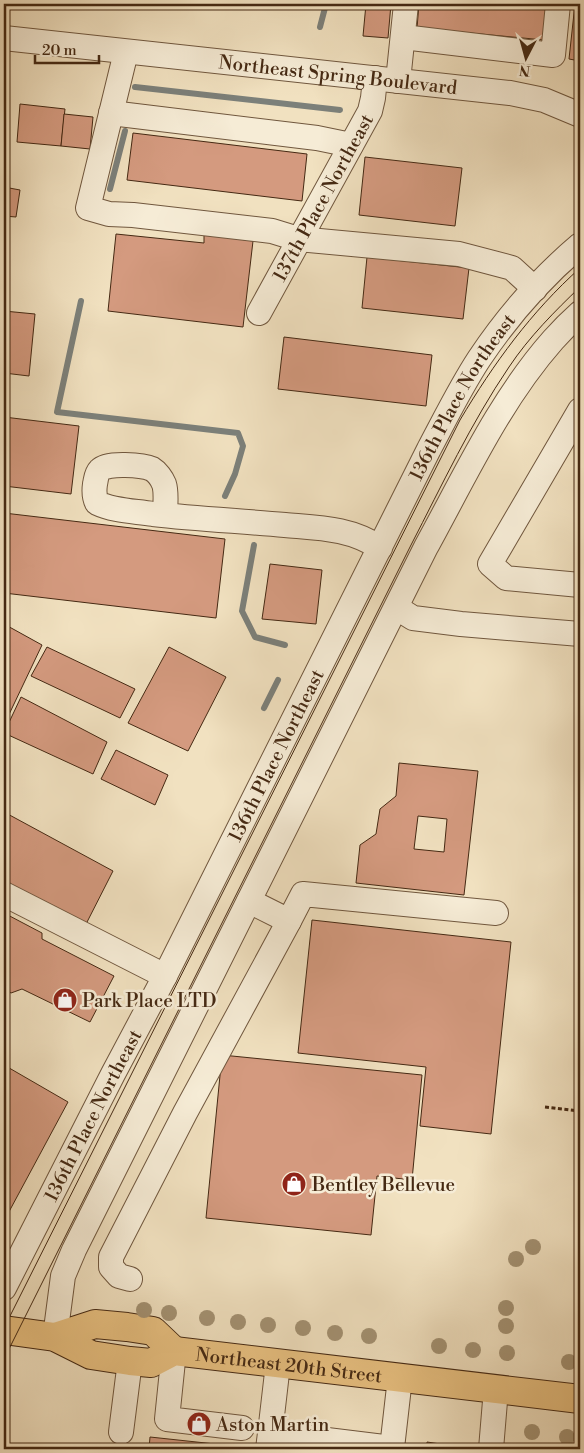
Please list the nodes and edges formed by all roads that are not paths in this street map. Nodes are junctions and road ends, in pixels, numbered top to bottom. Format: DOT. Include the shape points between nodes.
graph roads {
  1 [pos="406,4"];
  2 [pos="558,4"];
  3 [pos="404,37"];
  4 [pos="4,38"];
  5 [pos="126,52"];
  6 [pos="374,78"];
  7 [pos="398,81"];
  8 [pos="111,113"];
  9 [pos="580,115"];
  10 [pos="351,145"];
  11 [pos="298,239"];
  12 [pos="580,245"];
  13 [pos="535,289"];
  14 [pos="580,312"];
  15 [pos="259,313"];
  16 [pos="580,410"];
  17 [pos="165,515"];
  18 [pos="380,548"];
  19 [pos="580,585"];
  20 [pos="397,608"];
  21 [pos="580,634"];
  22 [pos="4,894"];
  23 [pos="249,901"];
  24 [pos="496,913"];
  25 [pos="289,921"];
  26 [pos="166,976"];
  27 [pos="130,1280"];
  28 [pos="4,1288"];
  29 [pos="4,1330"];
  30 [pos="55,1337"];
  31 [pos="174,1350"];
  32 [pos="130,1361"];
  33 [pos="278,1364"];
  34 [pos="400,1378"];
  35 [pos="496,1389"];
  36 [pos="580,1399"];
  37 [pos="242,1428"];
  38 [pos="121,1432"];
  39 [pos="269,1441"];
  40 [pos="392,1449"];
  41 [pos="491,1449"];
  1 -- 3 [label="street"];
  2 -- 3 [label="street" via="552,56"];
  3 -- 7 [label="street"];
  4 -- 5 [label="street, Northeast Spring Boulevard"];
  5 -- 6 [label="street, Northeast Spring Boulevard"];
  5 -- 8 [label="street"];
  6 -- 7 [label="street, Northeast Spring Boulevard"];
  6 -- 10 [label="street, 137th Place Northeast" via="370,111"];
  7 -- 9 [label="street, Northeast Spring Boulevard" via="526,96"];
  8 -- 10 [label="street"];
  8 -- 11 [label="street" via="88,208 108,214 272,232"];
  10 -- 11 [label="street, 137th Place Northeast"];
  11 -- 13 [label="street" via="460,254 512,268"];
  11 -- 15 [label="street, 137th Place Northeast"];
  12 -- 13 [label="street, 136th Place Northeast"];
  13 -- 18 [label="street, 136th Place Northeast" via="479,359 428,449"];
  14 -- 20 [label="street" via="553,340 511,396 426,547"];
  16 -- 19 [label="street" via="490,564 506,578"];
  17 -- 18 [label="street" via="342,531 366,538"];
  18 -- 26 [label="street, 136th Place Northeast"];
  20 -- 21 [label="street" via="413,618"];
  20 -- 23 [label="street"];
  22 -- 26 [label="street"];
  23 -- 25 [label="street"];
  23 -- 30 [label="street" via="74,1250 63,1276"];
  24 -- 25 [label="street" via="303,894"];
  25 -- 27 [label="street" via="111,1257 111,1267 119,1276"];
  26 -- 28 [label="street, 136th Place Northeast"];
  29 -- 30 [label="main road, Northeast 20th Street"];
  30 -- 31 [label="main road" via="95,1324 127,1327 153,1331"];
  30 -- 32 [label="main road, Northeast 20th Street" via="90,1355"];
  31 -- 32 [label="main road, Northeast 20th Street" via="151,1363"];
  31 -- 33 [label="main road, Northeast 20th Street"];
  31 -- 37 [label="street" via="167,1419"];
  32 -- 38 [label="street"];
  33 -- 34 [label="main road, Northeast 20th Street"];
  33 -- 39 [label="street"];
  34 -- 35 [label="main road, Northeast 20th Street"];
  34 -- 40 [label="street"];
  35 -- 36 [label="main road, Northeast 20th Street"];
  35 -- 41 [label="street"];
  39 -- 40 [label="street"];
}
